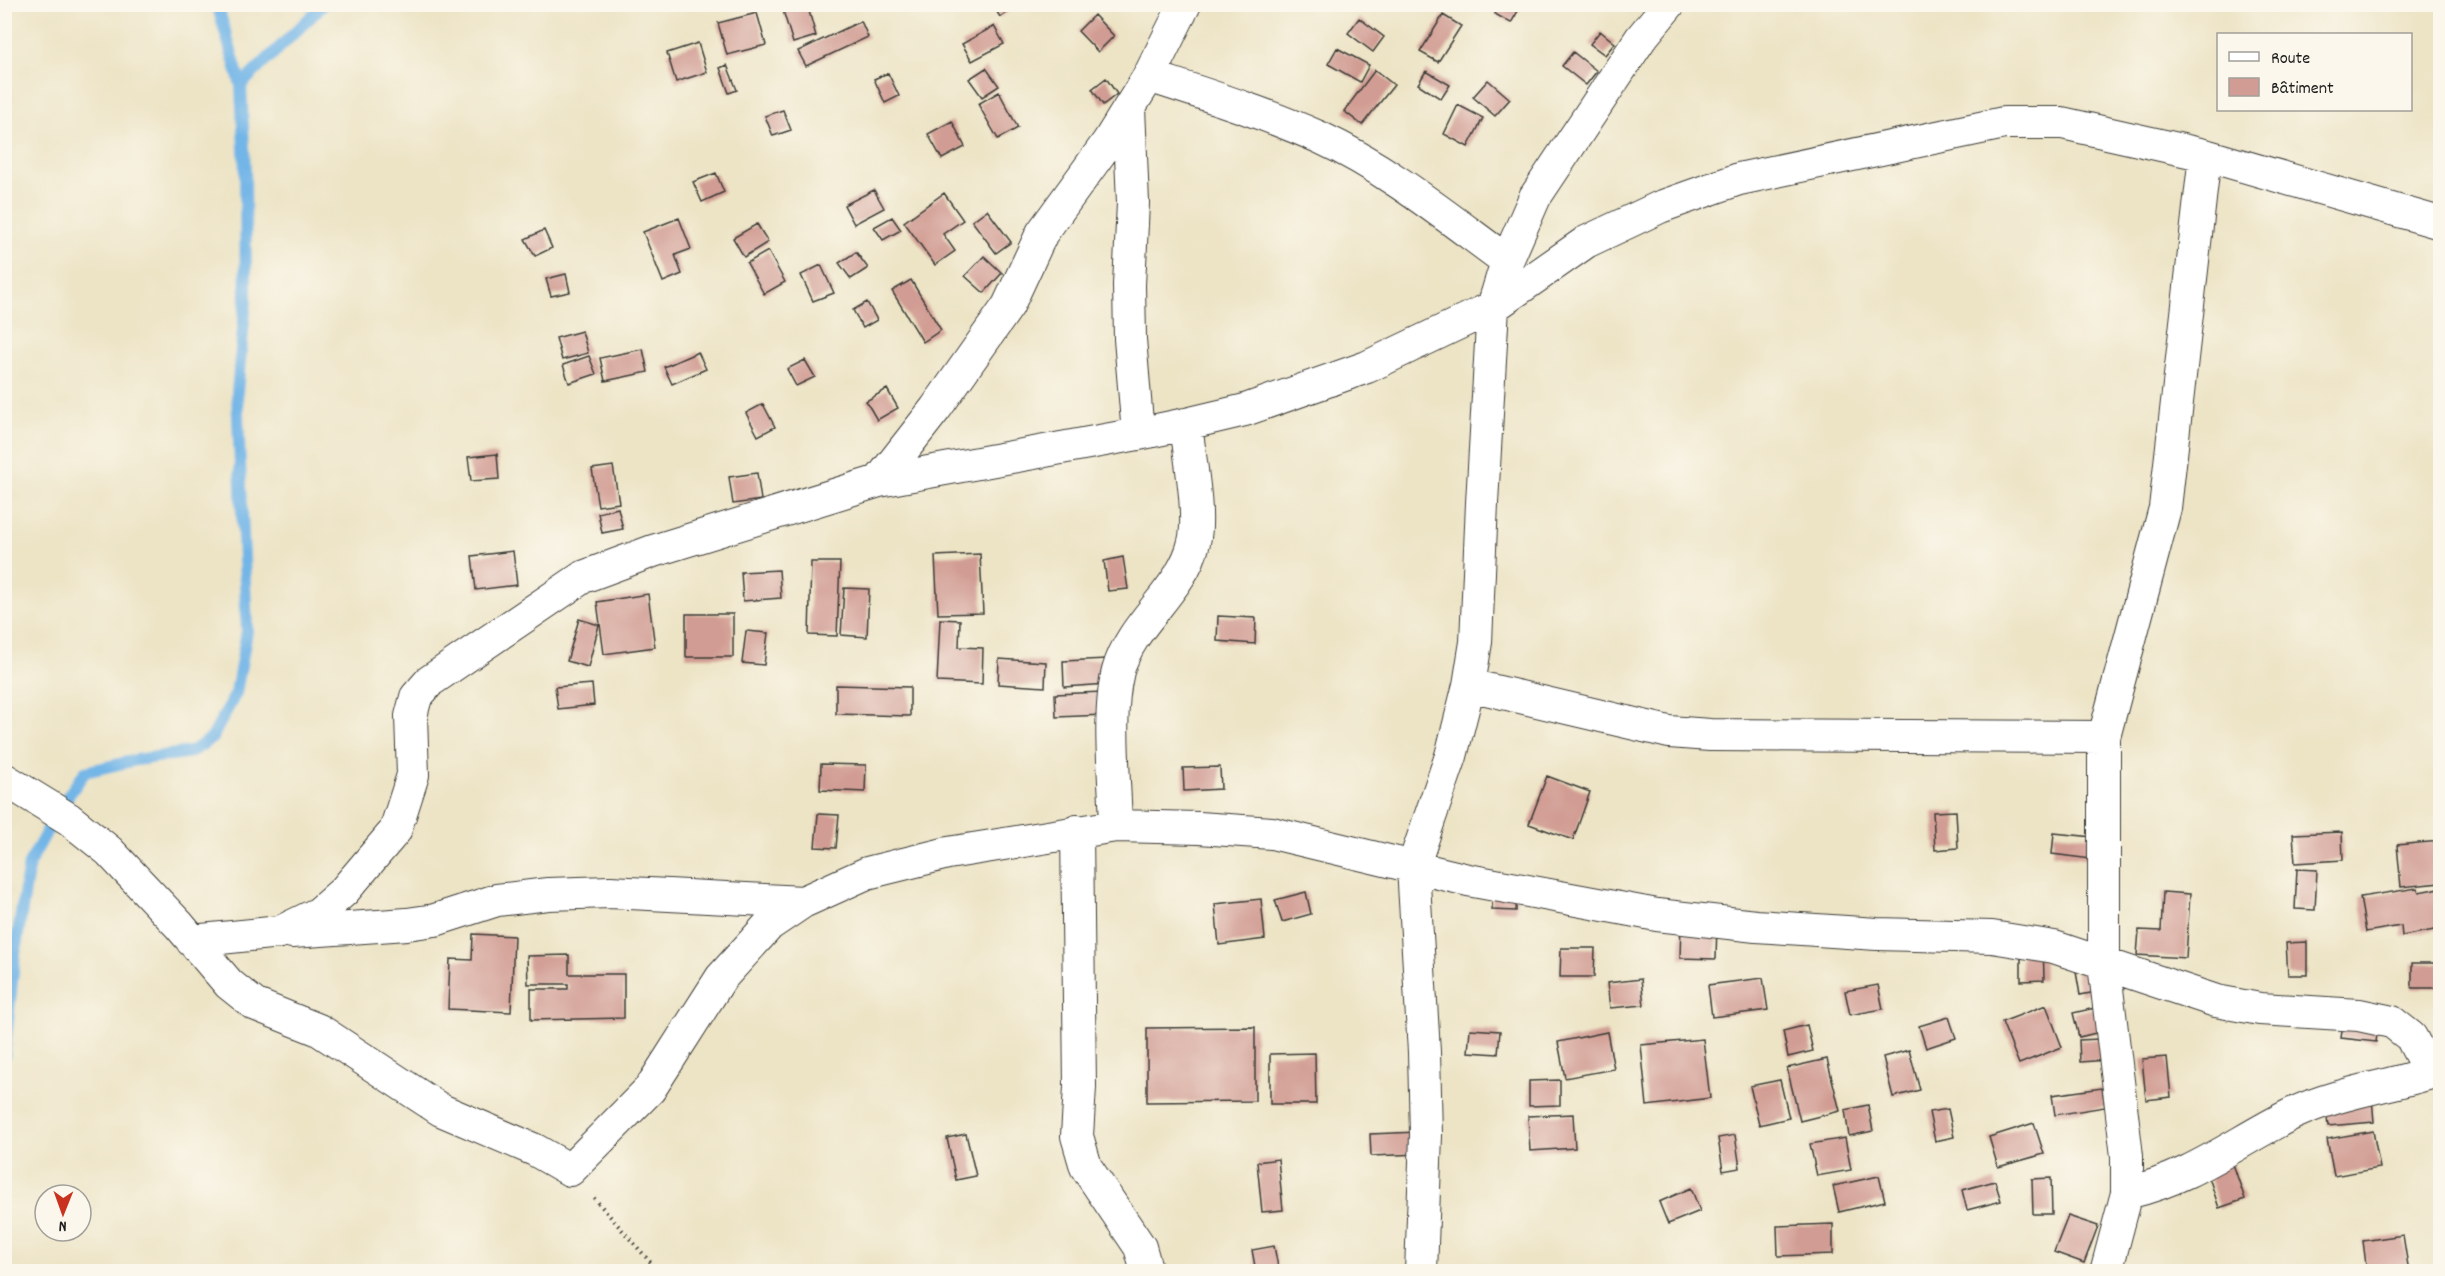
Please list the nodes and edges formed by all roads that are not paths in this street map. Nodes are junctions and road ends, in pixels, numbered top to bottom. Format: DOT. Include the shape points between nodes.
graph roads {
  1 [pos="1185,4"];
  2 [pos="1668,4"];
  3 [pos="1149,76"];
  4 [pos="1129,108"];
  5 [pos="2205,155"];
  6 [pos="2440,223"];
  7 [pos="1507,261"];
  8 [pos="1493,307"];
  9 [pos="1186,424"];
  10 [pos="1138,435"];
  11 [pos="879,481"];
  12 [pos="1469,685"];
  13 [pos="2104,737"];
  14 [pos="4,779"];
  15 [pos="1116,826"];
  16 [pos="1077,831"];
  17 [pos="1413,867"];
  18 [pos="803,902"];
  19 [pos="280,932"];
  20 [pos="192,941"];
  21 [pos="2104,964"];
  22 [pos="2435,1072"];
  23 [pos="2127,1193"];
  24 [pos="1147,1272"];
  25 [pos="1421,1272"];
  26 [pos="2106,1272"];
  1 -- 3 [label="street"];
  2 -- 7 [label="street" via="1535,197"];
  3 -- 4 [label="street"];
  3 -- 7 [label="street" via="1322,138 1378,170"];
  4 -- 10 [label="street" via="1133,203 1130,339"];
  4 -- 11 [label="street" via="1042,233 1002,314"];
  5 -- 6 [label="street"];
  5 -- 8 [label="street" via="2062,123 2004,123 1762,174 1660,207 1586,242"];
  5 -- 13 [label="street" via="2165,508"];
  7 -- 8 [label="street"];
  8 -- 9 [label="street" via="1367,367 1245,410"];
  8 -- 12 [label="street" via="1476,642"];
  9 -- 10 [label="street"];
  9 -- 15 [label="street" via="1196,518 1194,542 1182,569 1128,647 1118,670 1113,700"];
  10 -- 11 [label="street"];
  11 -- 19 [label="street" via="653,551 583,578 430,681 417,697 411,716 413,775 395,831 344,891 319,912"];
  12 -- 13 [label="street" via="1689,734"];
  12 -- 17 [label="street" via="1451,756"];
  13 -- 21 [label="street"];
  14 -- 20 [label="street" via="69,819 109,851"];
  15 -- 16 [label="street"];
  15 -- 17 [label="street" via="1272,833"];
  16 -- 18 [label="street" via="948,853 867,873"];
  16 -- 24 [label="street" via="1080,1087 1077,1136 1086,1167 1140,1247"];
  17 -- 21 [label="street" via="1657,915 1767,927 1992,937 2054,947"];
  17 -- 25 [label="street" via="1426,1111"];
  18 -- 19 [label="street" via="610,892 548,894 497,900 435,920 407,924"];
  18 -- 20 [label="street" via="769,925 721,978 650,1089 570,1170 535,1150 441,1110 319,1030 254,1004 229,984"];
  19 -- 20 [label="street"];
  21 -- 22 [label="street" via="2216,1001 2260,1009 2359,1015 2392,1022 2411,1037"];
  21 -- 23 [label="street" via="2124,1120"];
  22 -- 23 [label="street" via="2294,1113 2203,1165 2152,1187"];
  23 -- 26 [label="street"];
}
